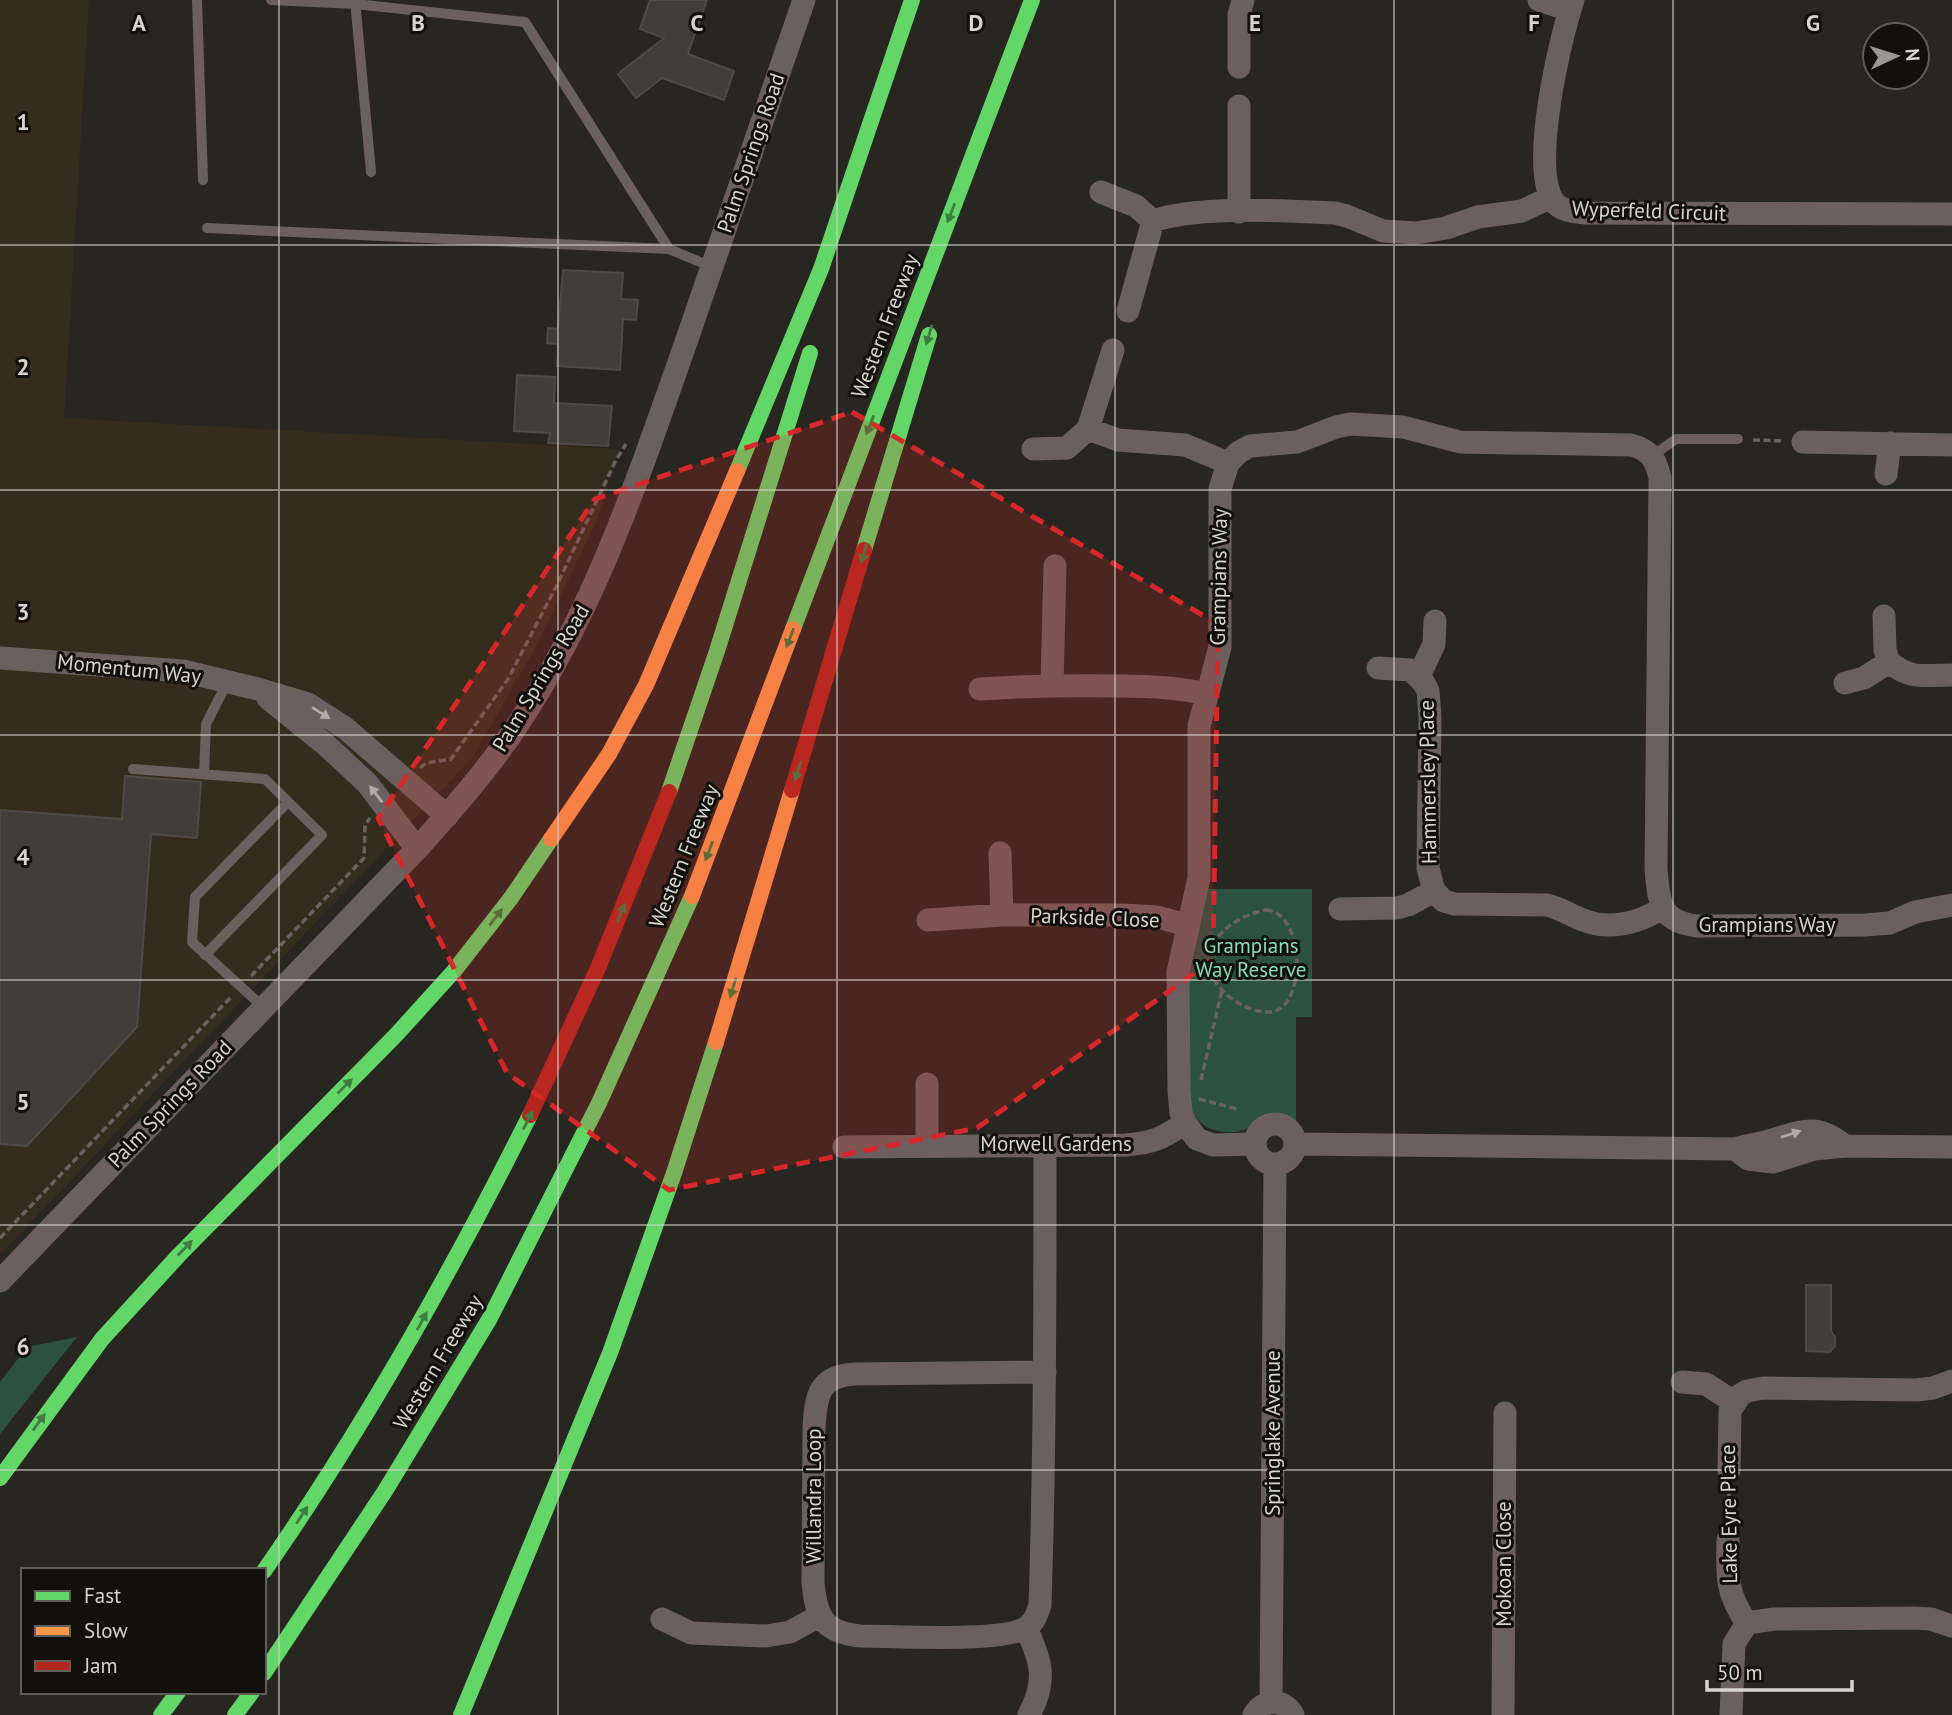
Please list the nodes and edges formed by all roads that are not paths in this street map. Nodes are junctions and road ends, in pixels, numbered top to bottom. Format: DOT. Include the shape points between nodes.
graph roads {
  1 [pos="197,0"];
  2 [pos="271,0"];
  3 [pos="804,0"];
  4 [pos="912,0"];
  5 [pos="921,0"];
  6 [pos="1243,0"];
  7 [pos="1539,0"];
  8 [pos="355,2"];
  9 [pos="1572,5"];
  10 [pos="1030,6"];
  11 [pos="1239,67"];
  12 [pos="1239,106"];
  13 [pos="371,173"];
  14 [pos="202,180"];
  15 [pos="1101,192"];
  16 [pos="1550,197"];
  17 [pos="1239,212"];
  18 [pos="1952,214"];
  19 [pos="1153,222"];
  20 [pos="206,228"];
  21 [pos="959,237"];
  22 [pos="668,249"];
  23 [pos="712,267"];
  24 [pos="833,282"];
  25 [pos="1128,311"];
  26 [pos="935,317"];
  27 [pos="816,335"];
  28 [pos="1113,350"];
  29 [pos="1088,429"];
  30 [pos="1738,439"];
  31 [pos="1803,442"];
  32 [pos="1890,443"];
  33 [pos="1952,445"];
  34 [pos="1033,449"];
  35 [pos="1651,456"];
  36 [pos="1228,463"];
  37 [pos="1886,474"];
  38 [pos="1055,566"];
  39 [pos="1884,616"];
  40 [pos="1435,621"];
  41 [pos="0,658"];
  42 [pos="1889,662"];
  43 [pos="1378,668"];
  44 [pos="1952,675"];
  45 [pos="1419,676"];
  46 [pos="228,681"];
  47 [pos="1845,683"];
  48 [pos="1052,684"];
  49 [pos="258,689"];
  50 [pos="979,689"];
  51 [pos="1206,694"];
  52 [pos="133,769"];
  53 [pos="204,774"];
  54 [pos="288,802"];
  55 [pos="447,816"];
  56 [pos="417,849"];
  57 [pos="1000,853"];
  58 [pos="1434,891"];
  59 [pos="1952,905"];
  60 [pos="1663,908"];
  61 [pos="1340,909"];
  62 [pos="1002,915"];
  63 [pos="928,919"];
  64 [pos="1187,925"];
  65 [pos="205,955"];
  66 [pos="263,1007"];
  67 [pos="928,1084"];
  68 [pos="1185,1124"];
  69 [pos="1296,1143"];
  70 [pos="1045,1144"];
  71 [pos="1255,1144"];
  72 [pos="927,1145"];
  73 [pos="844,1147"];
  74 [pos="1952,1147"];
  75 [pos="1275,1165"];
  76 [pos="0,1281"];
  77 [pos="1045,1372"];
  78 [pos="1952,1381"];
  79 [pos="1682,1382"];
  80 [pos="1734,1402"];
  81 [pos="1505,1413"];
  82 [pos="1729,1470"];
  83 [pos="0,1478"];
  84 [pos="1728,1540"];
  85 [pos="266,1568"];
  86 [pos="819,1616"];
  87 [pos="662,1619"];
  88 [pos="1747,1623"];
  89 [pos="1952,1626"];
  90 [pos="1026,1628"];
  91 [pos="266,1670"];
  92 [pos="177,1694"];
  93 [pos="251,1694"];
  94 [pos="1262,1708"];
  95 [pos="161,1715"];
  96 [pos="235,1715"];
  97 [pos="461,1715"];
  98 [pos="1029,1715"];
  99 [pos="1293,1715"];
  100 [pos="1503,1715"];
  101 [pos="1731,1715"];
  1 -- 14 [label="lane"];
  2 -- 8 [label="lane"];
  3 -- 23 [label="street, Palm Springs Road"];
  83 -- 4 [label="highway, one-way" via="102,1339 454,971 511,898 609,754 646,685 821,269"];
  5 -- 24 [label="highway"];
  6 -- 11 [label="street"];
  7 -- 9 [label="street"];
  8 -- 13 [label="lane"];
  8 -- 22 [label="lane" via="525,22"];
  9 -- 16 [label="street, Wyperfeld Circuit" via="1550,94 1545,171"];
  10 -- 21 [label="highway"];
  10 -- 91 [label="highway, Western Freeway, one-way" via="682,921 610,1079 490,1318 385,1491"];
  12 -- 17 [label="street"];
  15 -- 19 [label="street" via="1136,206"];
  16 -- 17 [label="street" via="1522,211 1416,233 1382,231 1335,213"];
  16 -- 18 [label="street, Wyperfeld Circuit" via="1563,209 1586,213"];
  17 -- 19 [label="street" via="1189,213"];
  19 -- 25 [label="street"];
  20 -- 22 [label="lane"];
  22 -- 23 [label="lane"];
  23 -- 55 [label="street, Palm Springs Road" via="646,457 582,614 514,730"];
  26 -- 97 [label="highway, one-way" via="674,1173 610,1353"];
  85 -- 27 [label="highway, Western Freeway, one-way" via="388,1384 535,1108 591,986 656,828 715,660"];
  28 -- 29 [label="street"];
  29 -- 34 [label="street" via="1067,448"];
  29 -- 36 [label="street" via="1118,440 1185,445"];
  30 -- 35 [label="lane" via="1676,439"];
  31 -- 32 [label="street"];
  32 -- 33 [label="street"];
  32 -- 37 [label="street"];
  35 -- 36 [label="street" via="1631,446 1460,442 1403,428 1350,424 1297,442 1250,446"];
  35 -- 60 [label="street" via="1660,478 1657,869"];
  36 -- 51 [label="street, Grampians Way" via="1220,489 1220,647"];
  38 -- 48 [label="street"];
  39 -- 42 [label="street"];
  40 -- 45 [label="street, Hammersley Place" via="1434,644"];
  41 -- 46 [label="street, Momentum Way" via="183,671"];
  42 -- 44 [label="street" via="1913,675"];
  42 -- 47 [label="street" via="1864,678"];
  43 -- 45 [label="street, Hammersley Place" via="1411,670"];
  45 -- 58 [label="street, Hammersley Place" via="1428,691 1430,709 1428,867"];
  46 -- 49 [label="street, Momentum Way"];
  46 -- 53 [label="lane" via="206,724"];
  48 -- 50 [label="street"];
  48 -- 51 [label="street" via="1158,686"];
  49 -- 55 [label="street, Momentum Way, one-way" via="307,704 345,727"];
  56 -- 49 [label="street, Momentum Way, one-way" via="368,783"];
  51 -- 64 [label="street, Grampians Way" via="1199,737 1199,878"];
  52 -- 53 [label="lane"];
  53 -- 54 [label="lane" via="265,779"];
  54 -- 65 [label="lane" via="195,897 192,942"];
  54 -- 65 [label="lane" via="321,835"];
  55 -- 56 [label="street, Palm Springs Road"];
  56 -- 66 [label="street, Palm Springs Road"];
  57 -- 62 [label="street, Parkside Close"];
  58 -- 60 [label="street, Hammersley Place" via="1454,904 1547,905 1581,920 1617,926"];
  58 -- 61 [label="street, Hammersley Place" via="1397,908"];
  59 -- 60 [label="street, Grampians Way" via="1866,925 1698,926 1675,921"];
  62 -- 63 [label="street, Parkside Close"];
  62 -- 64 [label="street, Parkside Close" via="1157,917"];
  64 -- 68 [label="street, Grampians Way" via="1178,985 1179,1091"];
  65 -- 66 [label="lane"];
  66 -- 76 [label="street, Palm Springs Road"];
  67 -- 72 [label="street"];
  68 -- 70 [label="street, Morwell Gardens" via="1148,1143"];
  68 -- 71 [label="street" via="1197,1139 1213,1145"];
  69 -- 71 [label="street" via="1292,1131 1275,1123 1263,1127"];
  69 -- 74 [label="street" via="1735,1149 1748,1159 1773,1161 1844,1146"];
  69 -- 75 [label="street" via="1292,1156"];
  70 -- 72 [label="street, Morwell Gardens"];
  70 -- 77 [label="street"];
  71 -- 75 [label="street" via="1261,1158"];
  72 -- 73 [label="street, Morwell Gardens"];
  75 -- 94 [label="street, Springlake Avenue"];
  77 -- 86 [label="street, Willandra Loop" via="855,1374 827,1382 817,1401 814,1429 813,1582"];
  77 -- 90 [label="street" via="1040,1605 1037,1617"];
  78 -- 80 [label="street" via="1917,1390 1763,1388 1747,1391"];
  79 -- 80 [label="street" via="1706,1384"];
  80 -- 82 [label="street, Lake Eyre Place" via="1728,1418"];
  81 -- 100 [label="street, Mokoan Close"];
  84 -- 88 [label="street, Lake Eyre Place" via="1729,1590"];
  86 -- 87 [label="street" via="790,1632 766,1636 691,1633"];
  86 -- 90 [label="street" via="835,1630 860,1636 997,1637"];
  88 -- 89 [label="street" via="1914,1618"];
  88 -- 101 [label="street" via="1734,1644"];
  90 -- 98 [label="street" via="1042,1681"];
  92 -- 95 [label="highway"];
  93 -- 96 [label="highway"];
  94 -- 99 [label="street" via="1281,1703"];
}
